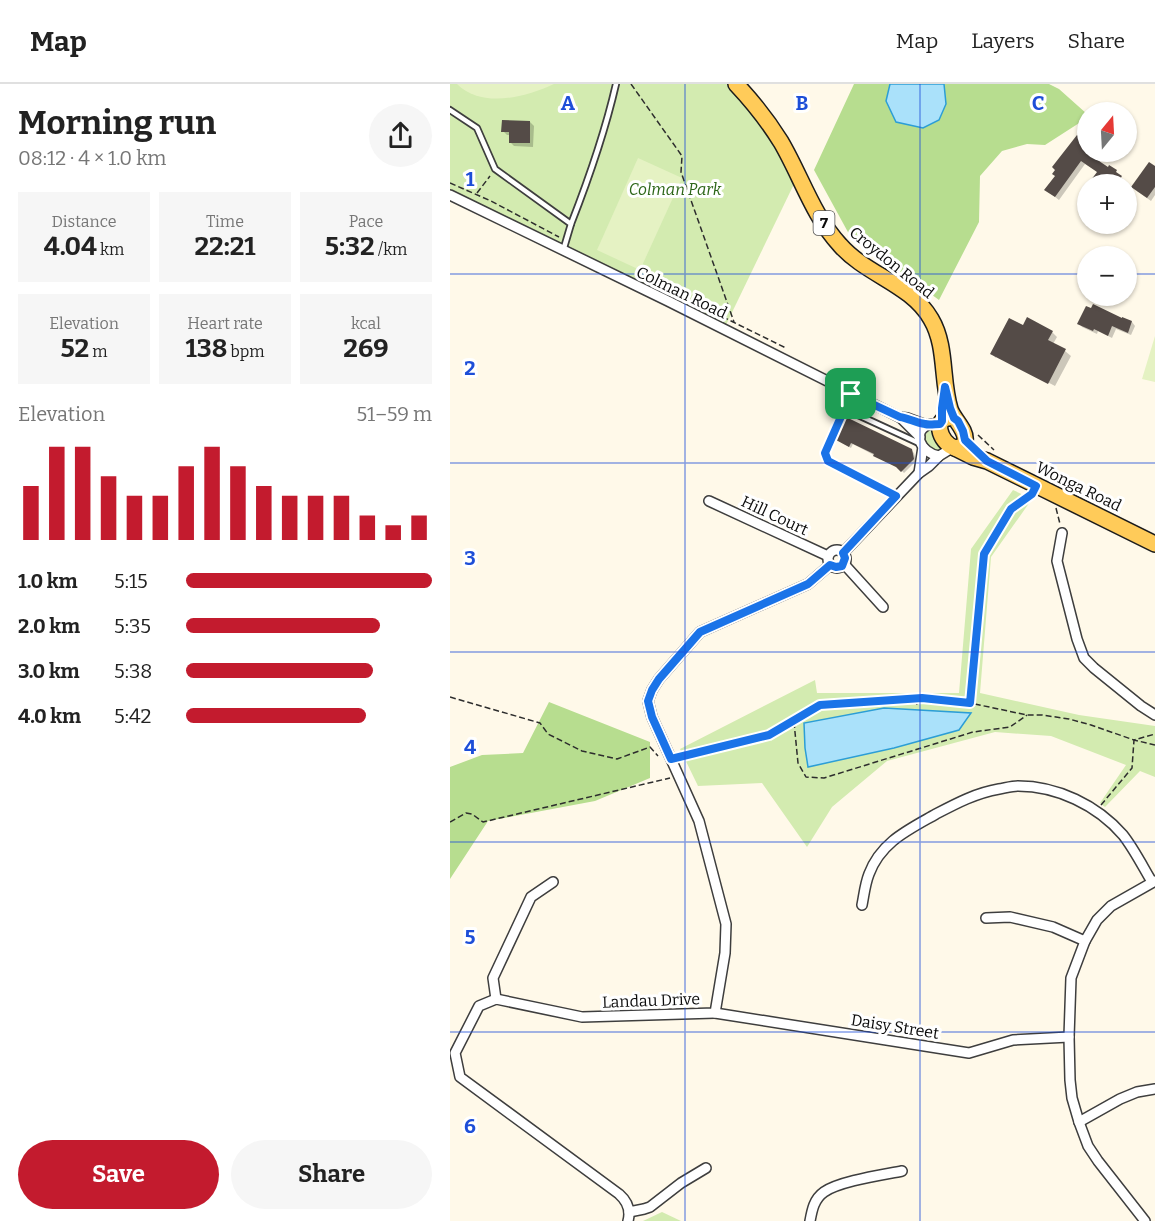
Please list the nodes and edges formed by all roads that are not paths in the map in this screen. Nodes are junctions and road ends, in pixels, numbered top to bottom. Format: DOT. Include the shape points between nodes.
graph roads {
  1 [pos="616,84"];
  2 [pos="736,84"];
  3 [pos="450,110"];
  4 [pos="450,195"];
  5 [pos="571,224"];
  6 [pos="563,251"];
  7 [pos="851,394"];
  8 [pos="844,409"];
  9 [pos="900,417"];
  10 [pos="940,422"];
  11 [pos="921,443"];
  12 [pos="957,445"];
  13 [pos="919,473"];
  14 [pos="896,496"];
  15 [pos="709,501"];
  16 [pos="1062,533"];
  17 [pos="1155,544"];
  18 [pos="843,553"];
  19 [pos="829,560"];
  20 [pos="844,564"];
  21 [pos="884,607"];
  22 [pos="1155,715"];
  23 [pos="553,882"];
  24 [pos="1154,882"];
  25 [pos="862,905"];
  26 [pos="986,918"];
  27 [pos="1084,940"];
  28 [pos="496,999"];
  29 [pos="715,1013"];
  30 [pos="1069,1037"];
  31 [pos="455,1079"];
  32 [pos="1155,1089"];
  33 [pos="1079,1122"];
  34 [pos="706,1168"];
  35 [pos="902,1171"];
  36 [pos="629,1216"];
  37 [pos="810,1221"];
  38 [pos="1145,1221"];
  1 -- 5 [label="lane"];
  2 -- 10 [label="main road, Croydon Road / 7" via="770,125 840,246 913,297 933,321 945,387"];
  3 -- 5 [label="lane" via="477,128 495,169"];
  4 -- 6 [label="street, Colman Road"];
  5 -- 6 [label="lane"];
  6 -- 7 [label="street, Colman Road"];
  7 -- 8 [label="lane"];
  7 -- 9 [label="street, Colman Road"];
  8 -- 11 [label="lane"];
  8 -- 14 [label="lane" via="825,453 828,461"];
  9 -- 10 [label="street, Colman Road"];
  9 -- 11 [label="street, Colman Road"];
  10 -- 11 [label="street" via="921,430"];
  10 -- 12 [label="main road, 7" via="943,440"];
  10 -- 12 [label="main road, 7" via="960,426"];
  11 -- 12 [label="street, Colman Road" via="929,454"];
  11 -- 13 [label="street"];
  12 -- 13 [label="street"];
  12 -- 17 [label="main road, Wonga Road / 7" via="992,456 1036,486"];
  13 -- 14 [label="street"];
  14 -- 18 [label="street"];
  15 -- 19 [label="street, Hill Court"];
  16 -- 22 [label="street" via="1057,561 1084,658"];
  18 -- 19 [label="street" via="831,552"];
  18 -- 20 [label="street"];
  19 -- 20 [label="street" via="836,567"];
  19 -- 29 [label="street, Landau Drive" via="808,584 700,632 659,679 648,701 699,821 726,924"];
  20 -- 21 [label="street"];
  23 -- 28 [label="street" via="531,897 493,978"];
  24 -- 25 [label="street" via="1124,837 1096,811 1054,791 1016,786 960,801 904,833 886,847 869,874"];
  24 -- 27 [label="street" via="1112,906"];
  26 -- 27 [label="street" via="1010,917 1053,927"];
  27 -- 30 [label="street" via="1071,978"];
  28 -- 29 [label="street, Landau Drive" via="582,1017"];
  28 -- 31 [label="street" via="479,1006 455,1053"];
  29 -- 30 [label="street, Daisy Street" via="969,1053 1013,1040"];
  30 -- 33 [label="street" via="1072,1098"];
  31 -- 36 [label="street" via="619,1194 625,1199"];
  32 -- 33 [label="street" via="1120,1099"];
  33 -- 38 [label="street" via="1098,1161"];
  34 -- 36 [label="street" via="650,1207"];
  35 -- 37 [label="street" via="837,1185 813,1205"];
}
